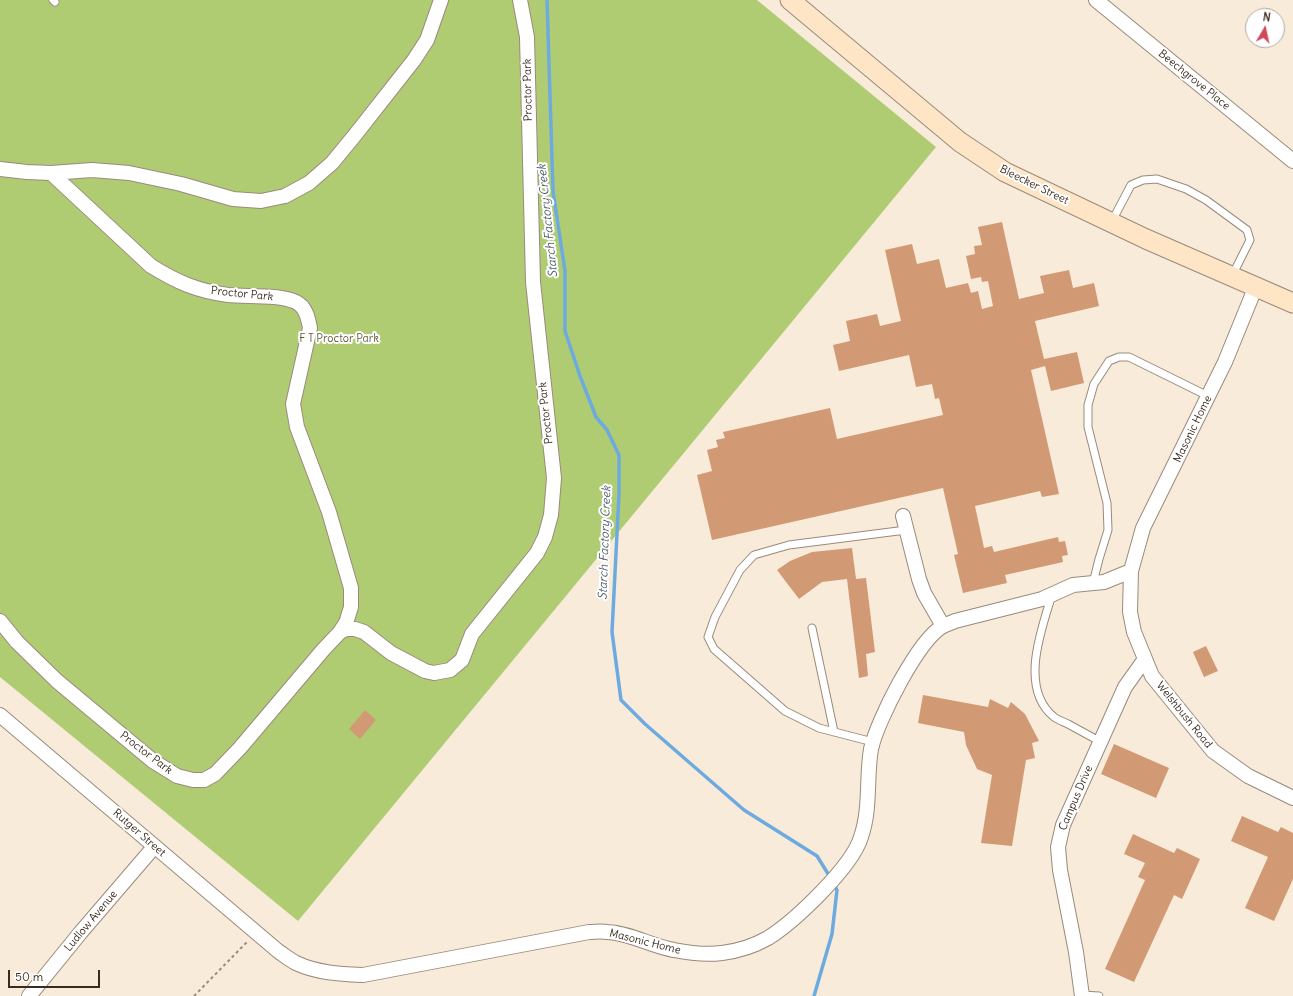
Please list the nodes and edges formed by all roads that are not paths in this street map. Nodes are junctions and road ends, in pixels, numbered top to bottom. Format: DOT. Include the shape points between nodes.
graph roads {
  1 [pos="441,0"];
  2 [pos="520,0"];
  3 [pos="790,0"];
  4 [pos="1096,0"];
  5 [pos="1290,156"];
  6 [pos="0,169"];
  7 [pos="51,173"];
  8 [pos="1111,223"];
  9 [pos="1232,276"];
  10 [pos="1256,286"];
  11 [pos="1293,303"];
  12 [pos="1208,396"];
  13 [pos="905,523"];
  14 [pos="1131,571"];
  15 [pos="1093,583"];
  16 [pos="1052,595"];
  17 [pos="0,621"];
  18 [pos="942,626"];
  19 [pos="812,628"];
  20 [pos="340,632"];
  21 [pos="1145,659"];
  22 [pos="0,714"];
  23 [pos="834,732"];
  24 [pos="873,742"];
  25 [pos="1100,742"];
  26 [pos="1293,798"];
  27 [pos="154,847"];
  28 [pos="278,951"];
  29 [pos="28,996"];
  30 [pos="1082,996"];
  31 [pos="1099,996"];
  1 -- 7 [label="street" via="427,40 355,136 332,163 309,183 285,196 261,201 233,199 129,173 92,170"];
  2 -- 20 [label="street, Proctor Park" via="527,37 533,282 554,478 551,515 545,538 537,553 472,634 462,660 450,670 434,673 425,671 391,653 364,632 355,629"];
  3 -- 8 [label="street, Bleecker Street" via="960,142 1005,172"];
  4 -- 5 [label="street, Beechgrove Place"];
  6 -- 7 [label="street"];
  7 -- 20 [label="street, Proctor Park" via="151,266 170,278 189,287 227,294 282,298 296,302 303,308 310,328 294,404 297,427 329,512 351,588 351,607"];
  8 -- 9 [label="street, Bleecker Street"];
  8 -- 9 [label="lane" via="1131,185 1143,180 1157,179 1186,188 1247,230 1250,240"];
  9 -- 10 [label="street, Bleecker Street"];
  10 -- 11 [label="street, Bleecker Street"];
  10 -- 12 [label="street, Masonic Home" via="1226,362"];
  12 -- 14 [label="street, Masonic Home" via="1143,528"];
  12 -- 15 [label="lane" via="1129,357 1119,356 1109,361 1094,384 1088,405 1088,427 1107,503 1108,530"];
  13 -- 18 [label="street" via="919,580"];
  13 -- 23 [label="lane" via="789,545 754,555 740,570 715,617 708,637 714,649 786,711 819,728"];
  14 -- 15 [label="street, Masonic Home" via="1104,582"];
  14 -- 21 [label="street, Masonic Home" via="1130,612 1134,632"];
  15 -- 16 [label="street, Masonic Home" via="1073,585"];
  16 -- 18 [label="street, Masonic Home"];
  16 -- 25 [label="lane" via="1034,667 1042,702 1054,717"];
  17 -- 20 [label="street, Proctor Park" via="17,642 57,681 147,756 177,776 193,780 204,780 215,774"];
  18 -- 24 [label="street, Masonic Home" via="926,642 898,683"];
  19 -- 23 [label="lane"];
  21 -- 25 [label="street, Campus Drive" via="1125,687"];
  21 -- 26 [label="street, Welshbush Road" via="1152,676 1213,751 1248,776"];
  22 -- 27 [label="street, Rutger Street"];
  23 -- 24 [label="lane"];
  24 -- 28 [label="street, Masonic Home" via="866,819 854,854 802,911 768,938 743,949 704,954 673,950 608,932 589,932 362,975 338,974 306,967 294,963"];
  25 -- 30 [label="street, Campus Drive" via="1063,825 1058,847"];
  27 -- 28 [label="street, Rutger Street"];
  27 -- 29 [label="street, Ludlow Avenue"];
  30 -- 31 [label="lane"];
}
